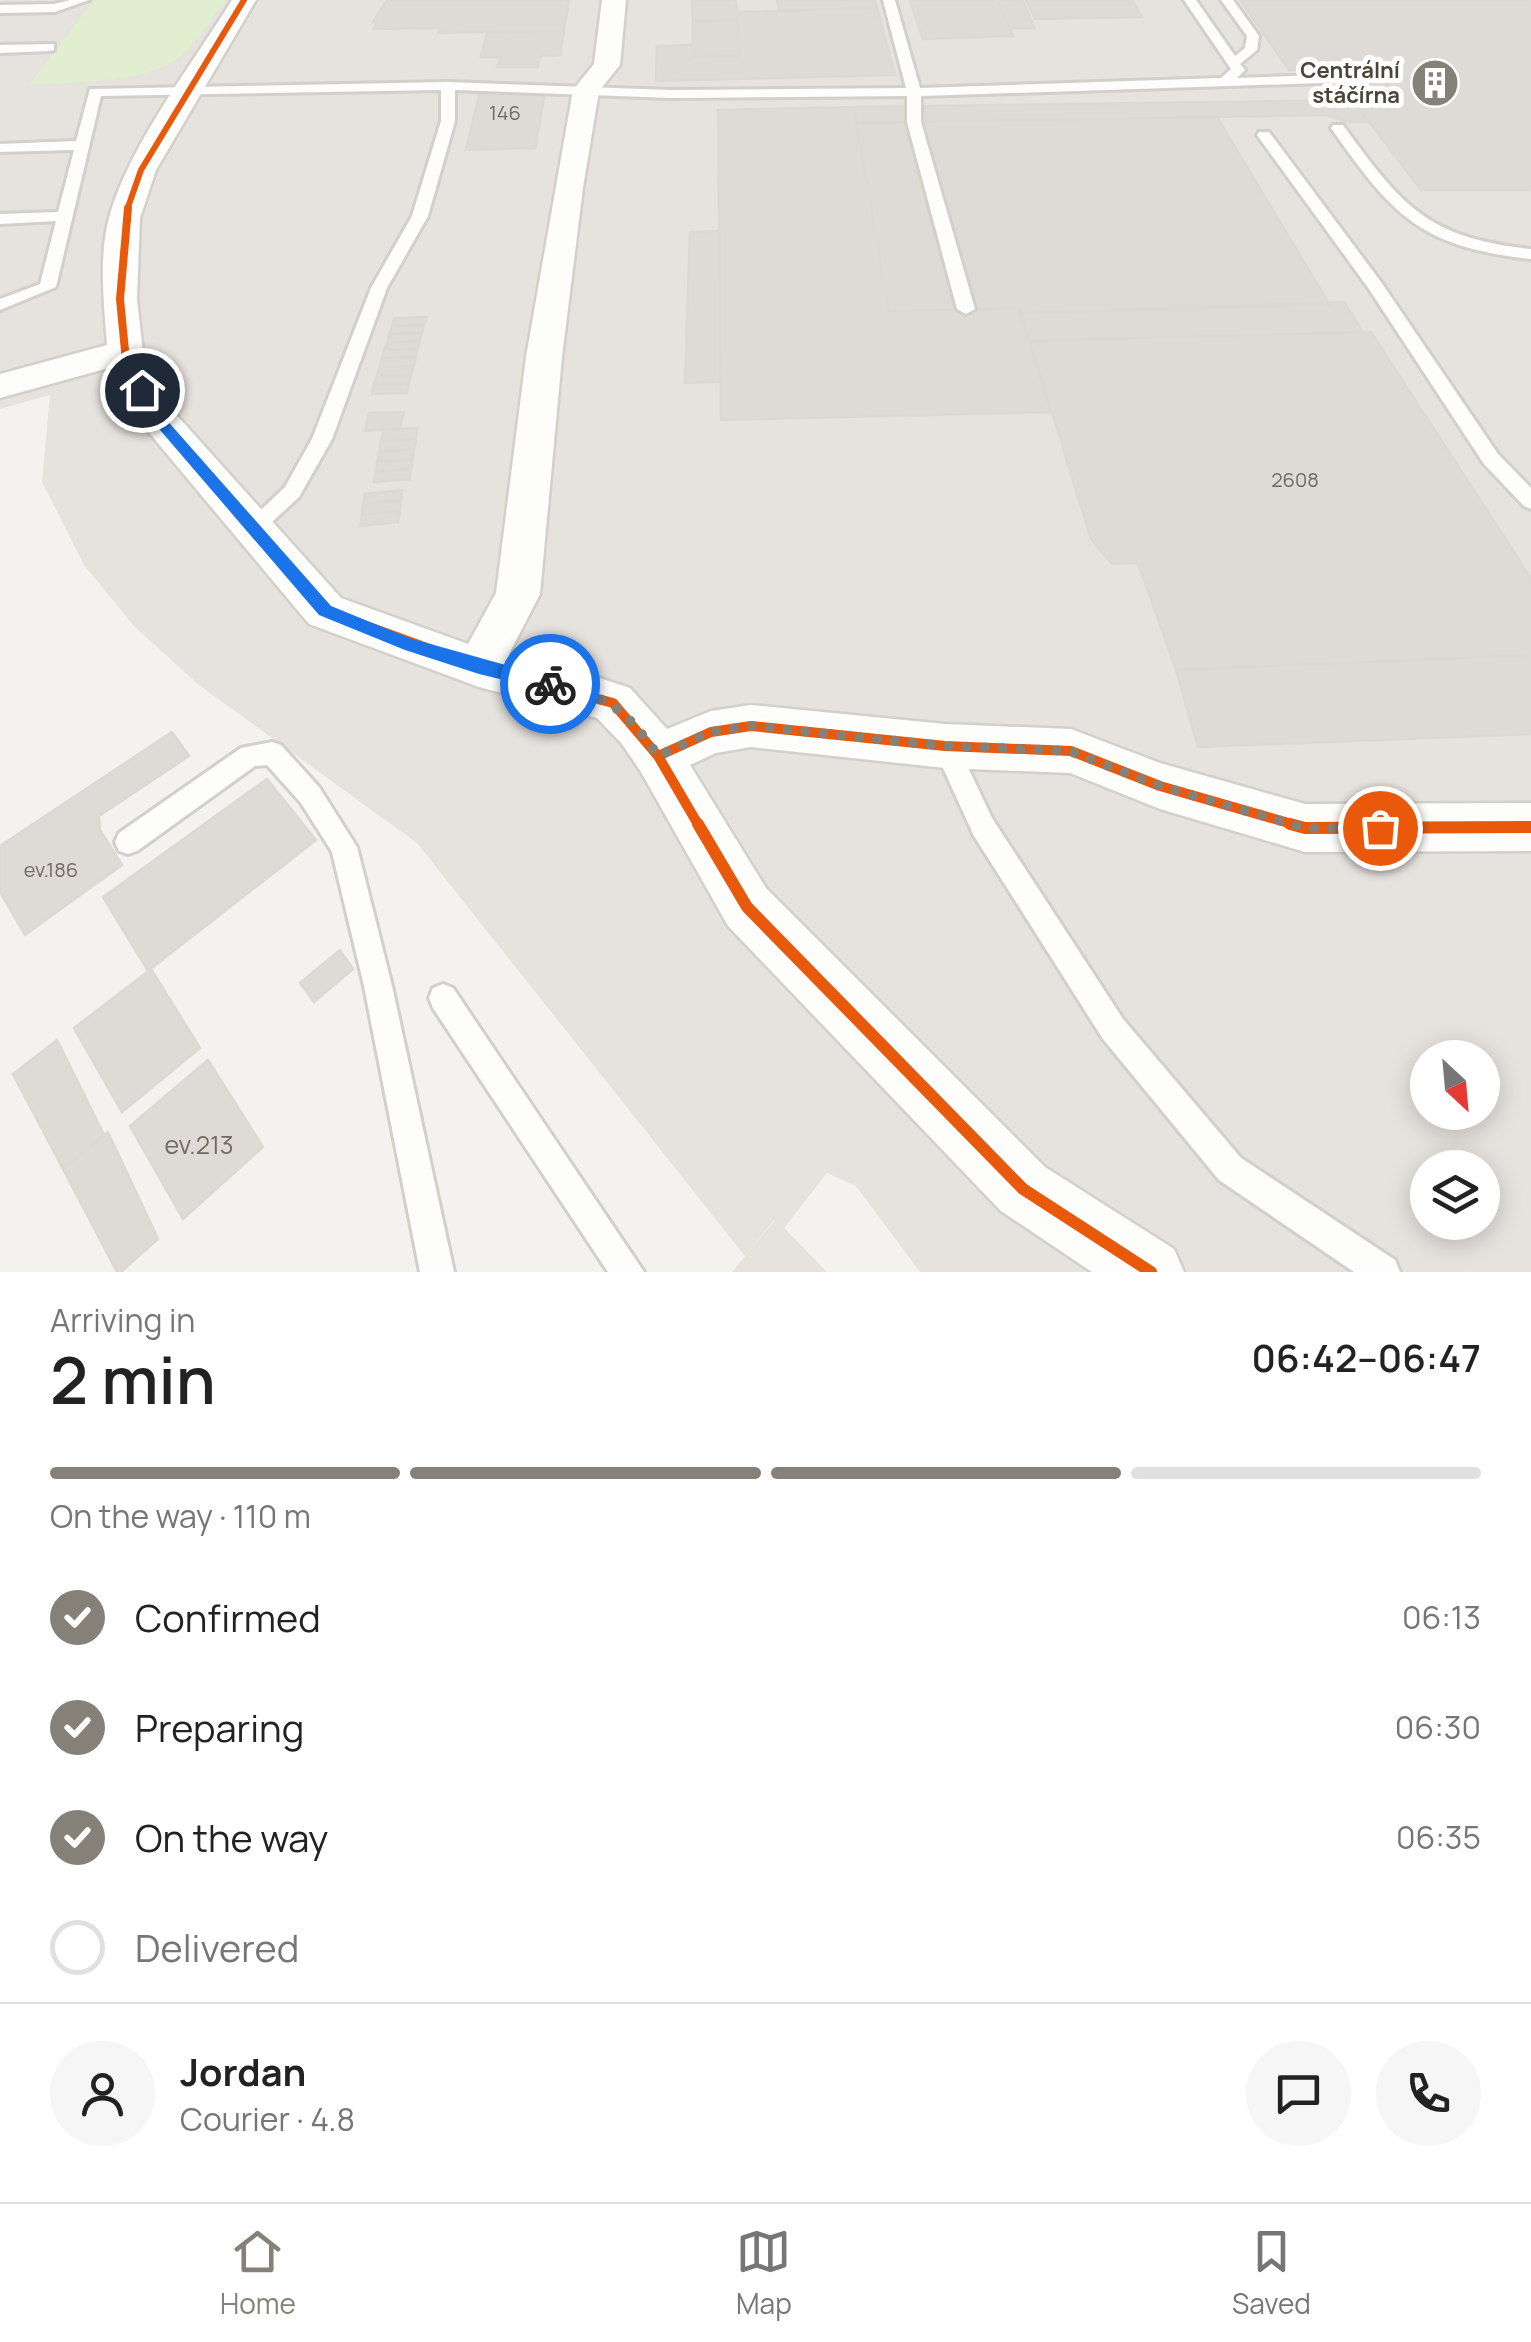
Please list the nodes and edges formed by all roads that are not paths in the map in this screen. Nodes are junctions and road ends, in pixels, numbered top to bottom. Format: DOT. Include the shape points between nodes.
graph roads {
  1 [pos="83,0"];
  2 [pos="244,0"];
  3 [pos="614,0"];
  4 [pos="889,0"];
  5 [pos="1190,0"];
  6 [pos="1228,0"];
  7 [pos="0,9"];
  8 [pos="49,47"];
  9 [pos="0,48"];
  10 [pos="1234,63"];
  11 [pos="580,78"];
  12 [pos="1322,79"];
  13 [pos="1226,81"];
  14 [pos="448,86"];
  15 [pos="189,91"];
  16 [pos="914,92"];
  17 [pos="1338,128"];
  18 [pos="1264,134"];
  19 [pos="82,145"];
  20 [pos="0,148"];
  21 [pos="65,216"];
  22 [pos="0,218"];
  23 [pos="1531,254"];
  24 [pos="4,302"];
  25 [pos="966,309"];
  26 [pos="125,352"];
  27 [pos="0,386"];
  28 [pos="1531,501"];
  29 [pos="252,527"];
  30 [pos="479,667"];
  31 [pos="945,746"];
  32 [pos="658,756"];
  33 [pos="1531,828"];
  34 [pos="128,842"];
  35 [pos="443,998"];
  36 [pos="1370,1269"];
  37 [pos="437,1272"];
  38 [pos="627,1272"];
  39 [pos="1151,1272"];
  1 -- 7 [label="lane"];
  2 -- 15 [label="street"];
  3 -- 11 [label="street" via="607,65"];
  4 -- 16 [label="lane"];
  5 -- 10 [label="lane"];
  6 -- 10 [label="lane" via="1253,36 1251,50"];
  8 -- 9 [label="lane"];
  10 -- 13 [label="lane" via="1238,70"];
  11 -- 14 [label="lane"];
  11 -- 16 [label="lane" via="736,94"];
  11 -- 30 [label="street" via="518,594"];
  12 -- 13 [label="lane"];
  13 -- 16 [label="lane"];
  14 -- 15 [label="lane"];
  14 -- 29 [label="lane" via="448,121 420,216 378,288 322,440 292,492"];
  15 -- 19 [label="lane" via="95,92"];
  15 -- 26 [label="street" via="141,170 124,218"];
  16 -- 25 [label="lane" via="914,122"];
  17 -- 23 [label="lane" via="1387,196 1416,222 1449,242"];
  18 -- 28 [label="lane" via="1491,458"];
  19 -- 20 [label="lane"];
  19 -- 21 [label="lane"];
  21 -- 22 [label="lane"];
  21 -- 24 [label="lane" via="48,287"];
  26 -- 27 [label="street"];
  26 -- 29 [label="street" via="158,420"];
  29 -- 30 [label="street" via="325,610"];
  30 -- 32 [label="street" via="613,703"];
  31 -- 32 [label="street" via="751,726 711,732"];
  31 -- 33 [label="street" via="1070,751 1160,786 1305,828"];
  31 -- 36 [label="lane" via="983,828 1114,1029 1230,1169"];
  32 -- 39 [label="street" via="747,907 1023,1189"];
  34 -- 37 [label="lane" via="250,756 272,753 310,795 344,847"];
  35 -- 38 [label="lane"];
}
